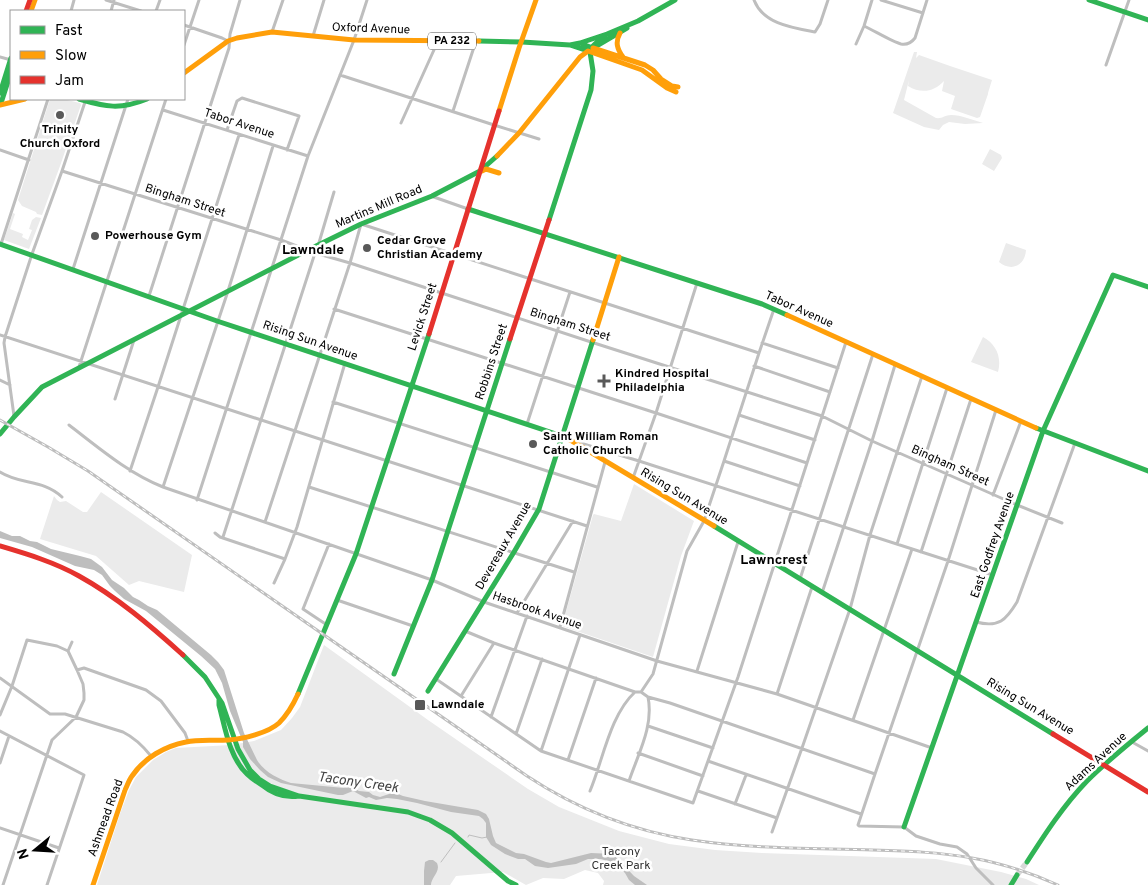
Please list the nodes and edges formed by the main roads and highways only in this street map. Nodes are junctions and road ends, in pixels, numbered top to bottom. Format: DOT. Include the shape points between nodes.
graph roads {
  1 [pos="536,0"];
  2 [pos="675,0"];
  3 [pos="1089,0"];
  4 [pos="1099,2"];
  5 [pos="1148,20"];
  6 [pos="638,21"];
  7 [pos="615,31"];
  8 [pos="622,31"];
  9 [pos="522,42"];
  10 [pos="580,43"];
  11 [pos="570,44"];
  12 [pos="590,50"];
  13 [pos="624,58"];
  14 [pos="10,63"];
  15 [pos="185,72"];
  16 [pos="10,75"];
  17 [pos="0,93"];
  18 [pos="20,100"];
  19 [pos="86,100"];
  20 [pos="144,100"];
  21 [pos="0,104"];
  22 [pos="480,171"];
  23 [pos="500,173"];
  24 [pos="468,209"];
  25 [pos="544,233"];
  26 [pos="1,244"];
  27 [pos="619,257"];
  28 [pos="1148,287"];
  29 [pos="191,310"];
  30 [pos="411,385"];
  31 [pos="487,411"];
  32 [pos="1043,431"];
  33 [pos="0,433"];
  34 [pos="562,436"];
  35 [pos="1148,471"];
  36 [pos="0,546"];
  37 [pos="322,637"];
  38 [pos="394,674"];
  39 [pos="957,675"];
  40 [pos="428,691"];
  41 [pos="1148,728"];
  42 [pos="234,740"];
  43 [pos="1106,765"];
  44 [pos="1148,792"];
  45 [pos="299,796"];
  46 [pos="904,827"];
  47 [pos="1027,862"];
  48 [pos="1017,875"];
  49 [pos="93,885"];
  50 [pos="516,885"];
  51 [pos="1011,885"];
  1 -- 9 [label="main road, Levick Street"];
  2 -- 6 [label="main road, Oxford Avenue / PA 232"];
  3 -- 4 [label="main road"];
  4 -- 5 [label="main road"];
  6 -- 7 [label="main road, Oxford Avenue / PA 232"];
  6 -- 8 [label="main road, Oxford Avenue / PA 232"];
  7 -- 10 [label="main road, Oxford Avenue / PA 232"];
  7 -- 12 [label="main road, Martins Mill Road"];
  8 -- 12 [label="main road, Oxford Avenue / PA 232"];
  8 -- 13 [label="main road" via="616,45"];
  9 -- 11 [label="main road, Oxford Avenue / PA 232"];
  9 -- 15 [label="main road, Oxford Avenue / PA 232" via="354,40 272,32 228,41"];
  9 -- 22 [label="main road, Levick Street"];
  10 -- 11 [label="main road, Oxford Avenue / PA 232"];
  10 -- 12 [label="main road, Oxford Avenue"];
  11 -- 12 [label="main road, Oxford Avenue / PA 232"];
  12 -- 13 [label="main road"];
  12 -- 13 [label="main road" via="642,70 663,87 677,90 645,65"];
  12 -- 22 [label="main road, Martins Mill Road" via="568,71 519,133"];
  12 -- 25 [label="main road, Robbins Street" via="592,85"];
  14 -- 17 [label="main road"];
  16 -- 21 [label="main road"];
  18 -- 21 [label="main road"];
  19 -- 20 [label="main road" via="115,107"];
  22 -- 23 [label="main road" via="486,169"];
  22 -- 24 [label="main road, Levick Street"];
  22 -- 29 [label="main road, Martins Mill Road" via="431,196 361,224"];
  24 -- 25 [label="main road, Tabor Avenue"];
  24 -- 30 [label="main road, Levick Street"];
  25 -- 27 [label="main road, Tabor Avenue"];
  25 -- 31 [label="main road, Robbins Street"];
  26 -- 29 [label="main road, Rising Sun Avenue"];
  27 -- 32 [label="main road, Tabor Avenue" via="774,309"];
  27 -- 34 [label="main road, Devereaux Avenue"];
  28 -- 32 [label="main road, East Godfrey Avenue" via="1113,275"];
  29 -- 30 [label="main road, Rising Sun Avenue"];
  29 -- 33 [label="main road, Martins Mill Road" via="42,386"];
  30 -- 31 [label="main road, Rising Sun Avenue"];
  30 -- 37 [label="main road, Levick Street" via="356,554"];
  31 -- 34 [label="main road, Rising Sun Avenue"];
  31 -- 38 [label="main road, Robbins Street" via="432,580"];
  32 -- 35 [label="main road, Tabor Avenue"];
  32 -- 39 [label="main road, East Godfrey Avenue"];
  34 -- 39 [label="main road, Rising Sun Avenue"];
  34 -- 40 [label="main road, Devereaux Avenue" via="539,509"];
  36 -- 42 [label="main road" via="56,565 120,602 205,677 222,703"];
  37 -- 42 [label="main road, Ashmead Road" via="291,710 278,724 261,733"];
  39 -- 43 [label="main road, Rising Sun Avenue"];
  39 -- 46 [label="main road, East Godfrey Avenue"];
  41 -- 43 [label="main road, Adams Avenue"];
  42 -- 45 [label="main road" via="251,772 270,786"];
  42 -- 45 [label="main road" via="237,760 246,773 277,794"];
  42 -- 49 [label="main road, Ashmead Road" via="188,741 169,746 151,756 132,776 125,790"];
  43 -- 44 [label="main road, Rising Sun Avenue"];
  43 -- 47 [label="main road, Adams Avenue" via="1083,785 1059,814"];
  45 -- 50 [label="main road" via="408,812 430,820 452,832"];
  48 -- 51 [label="main road"];
}
